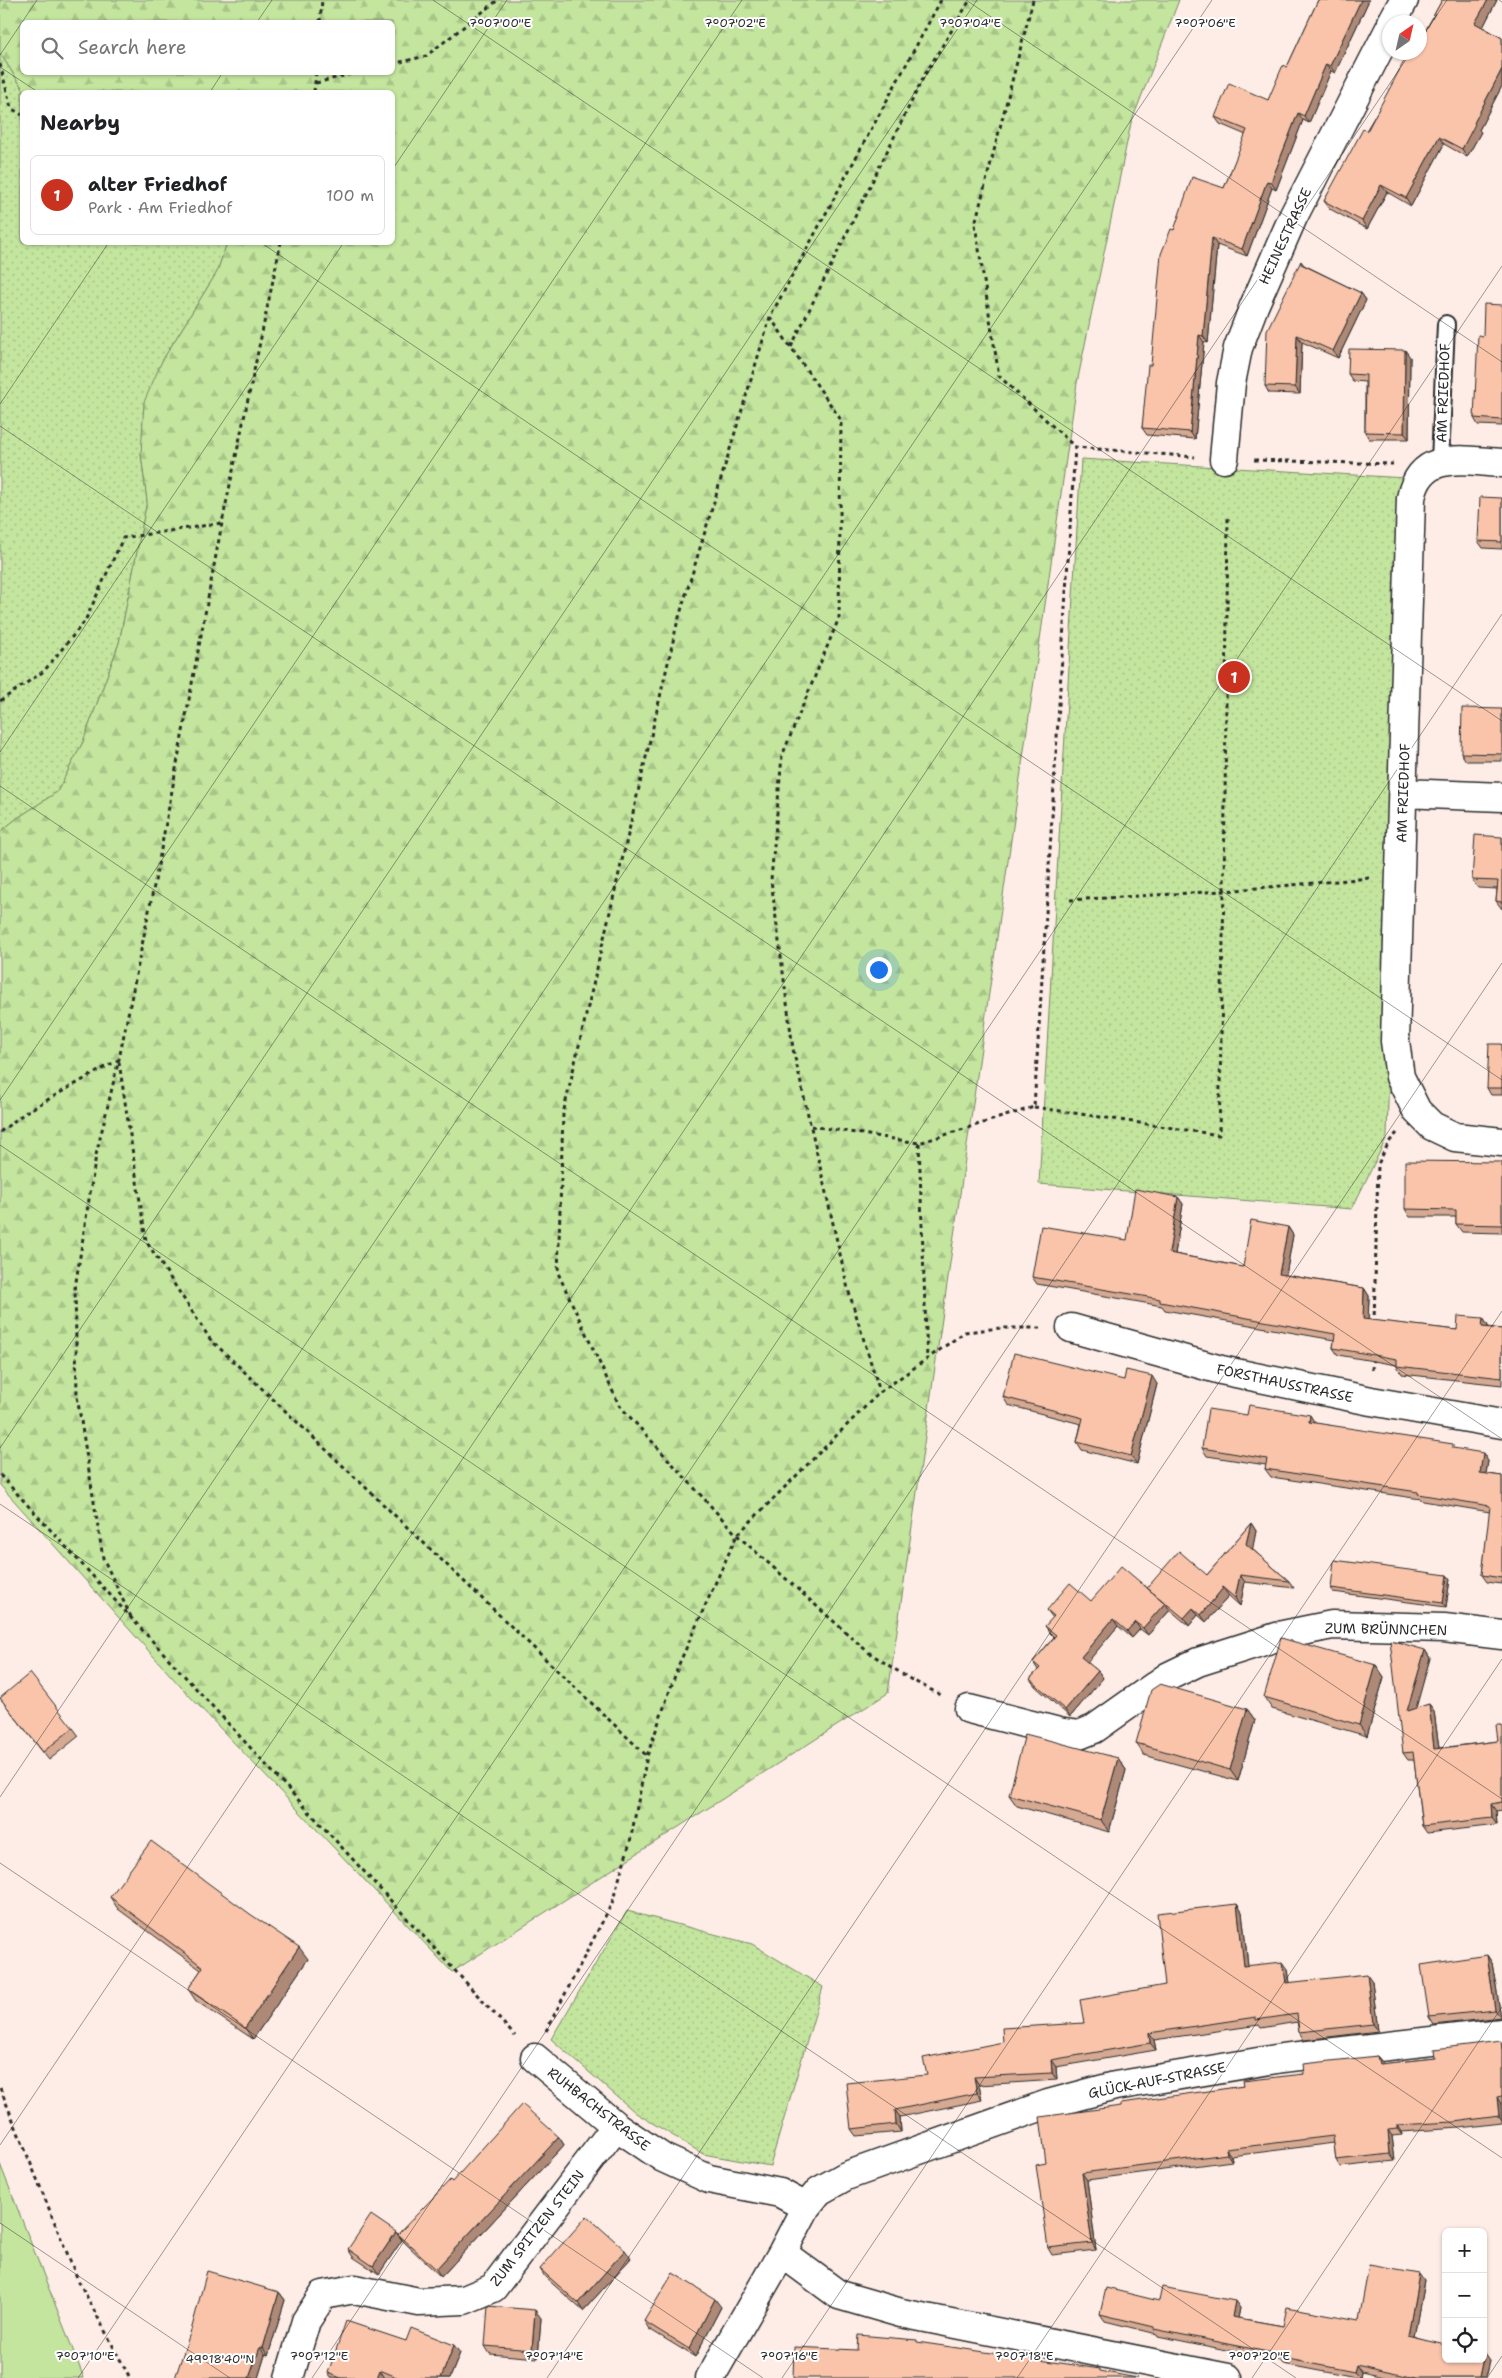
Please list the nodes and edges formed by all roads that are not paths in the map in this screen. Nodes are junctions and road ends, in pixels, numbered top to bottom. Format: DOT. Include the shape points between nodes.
graph roads {
  1 [pos="1404,0"];
  2 [pos="1396,15"];
  3 [pos="1382,43"];
  4 [pos="1446,324"];
  5 [pos="1224,459"];
  6 [pos="1502,463"];
  7 [pos="1431,468"];
  8 [pos="1403,793"];
  9 [pos="1502,797"];
  10 [pos="1502,1142"];
  11 [pos="1071,1328"];
  12 [pos="1502,1424"];
  13 [pos="1502,1635"];
  14 [pos="969,1709"];
  15 [pos="1502,2033"];
  16 [pos="534,2058"];
  17 [pos="616,2126"];
  18 [pos="806,2207"];
  19 [pos="782,2253"];
  20 [pos="289,2378"];
  21 [pos="710,2378"];
  22 [pos="1228,2378"];
  1 -- 2 [label="street"];
  3 -- 5 [label="street, HEINESTRASSE" via="1297,208 1238,348 1230,383"];
  4 -- 7 [label="lane, AM FRIEDHOF"];
  6 -- 7 [label="street"];
  7 -- 8 [label="street, AM FRIEDHOF" via="1413,485 1410,498"];
  8 -- 9 [label="street"];
  8 -- 10 [label="street, AM FRIEDHOF" via="1395,1041 1400,1077 1417,1111 1432,1126 1455,1137"];
  11 -- 12 [label="street, FORSTHAUSSTRASSE" via="1221,1370"];
  13 -- 14 [label="street, ZUM BRÜNNCHEN" via="1444,1628 1332,1625 1283,1635 1198,1662 1169,1676 1094,1729 1079,1735"];
  15 -- 18 [label="street, GLÜCK-AUF-STRASSE" via="1282,2058 1115,2086 1048,2104 854,2172 819,2191"];
  16 -- 17 [label="street, RUHBACHSTRASSE"];
  17 -- 18 [label="street, RUHBACHSTRASSE" via="663,2158 709,2179 780,2193"];
  17 -- 20 [label="street, ZUM SPITZEN STEIN" via="493,2288 464,2300 419,2302 354,2289 323,2295 306,2321"];
  18 -- 19 [label="street, GLÜCK-AUF-STRASSE"];
  19 -- 21 [label="street, GLÜCK-AUF-STRASSE"];
  19 -- 22 [label="street" via="839,2295 901,2314"];
}
